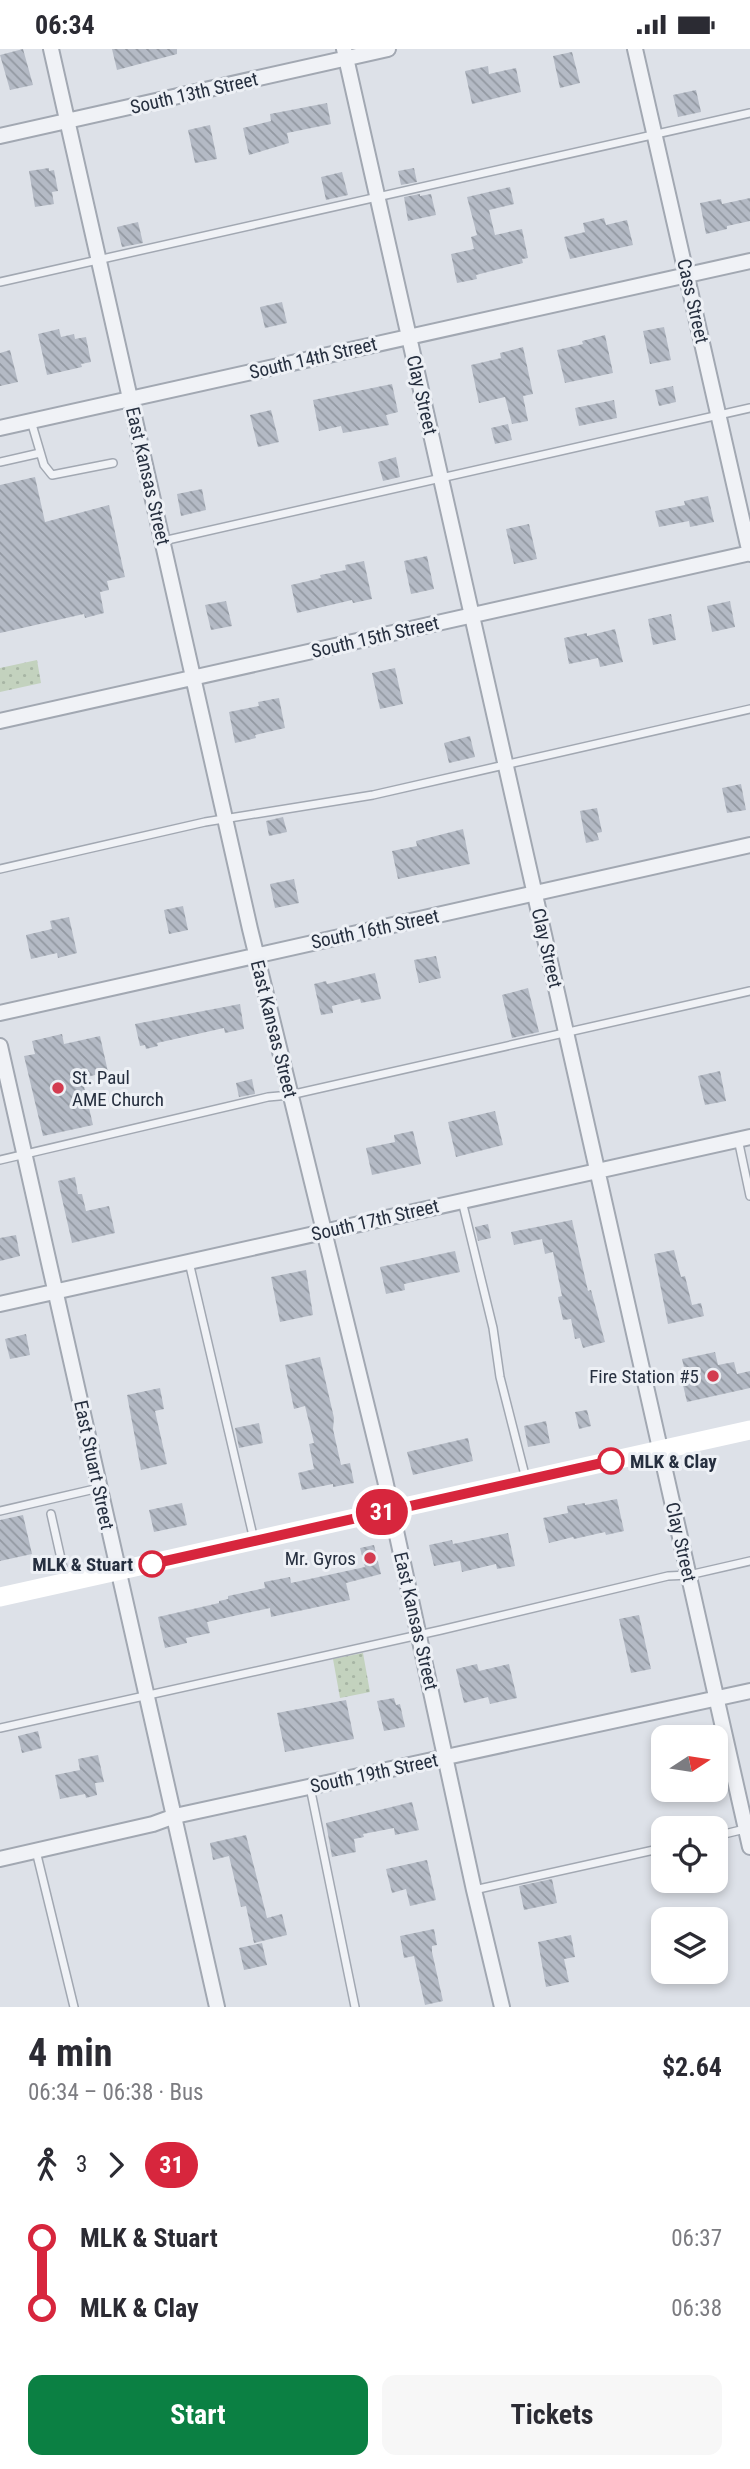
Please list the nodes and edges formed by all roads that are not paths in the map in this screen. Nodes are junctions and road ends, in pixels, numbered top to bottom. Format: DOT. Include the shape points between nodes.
graph roads {
  1 [pos="51,49"];
  2 [pos="388,49"];
  3 [pos="635,49"];
  4 [pos="345,54"];
  5 [pos="750,113"];
  6 [pos="68,121"];
  7 [pos="655,134"];
  8 [pos="0,136"];
  9 [pos="378,197"];
  10 [pos="99,260"];
  11 [pos="750,261"];
  12 [pos="687,274"];
  13 [pos="0,282"];
  14 [pos="408,337"];
  15 [pos="131,399"];
  16 [pos="750,408"];
  17 [pos="719,415"];
  18 [pos="31,421"];
  19 [pos="0,428"];
  20 [pos="40,453"];
  21 [pos="0,462"];
  22 [pos="113,463"];
  23 [pos="440,477"];
  24 [pos="163,541"];
  25 [pos="750,553"];
  26 [pos="472,615"];
  27 [pos="193,678"];
  28 [pos="750,709"];
  29 [pos="0,721"];
  30 [pos="505,765"];
  31 [pos="226,820"];
  32 [pos="750,845"];
  33 [pos="0,869"];
  34 [pos="534,894"];
  35 [pos="256,955"];
  36 [pos="750,991"];
  37 [pos="0,1013"];
  38 [pos="567,1033"];
  39 [pos="0,1046"];
  40 [pos="290,1095"];
  41 [pos="744,1138"];
  42 [pos="24,1155"];
  43 [pos="0,1160"];
  44 [pos="598,1171"];
  45 [pos="750,1196"];
  46 [pos="462,1201"];
  47 [pos="323,1232"];
  48 [pos="189,1262"];
  49 [pos="55,1292"];
  50 [pos="0,1304"];
  51 [pos="750,1430"];
  52 [pos="660,1450"];
  53 [pos="526,1480"];
  54 [pos="99,1488"];
  55 [pos="392,1510"];
  56 [pos="0,1511"];
  57 [pos="51,1514"];
  58 [pos="254,1541"];
  59 [pos="750,1561"];
  60 [pos="118,1570"];
  61 [pos="689,1576"];
  62 [pos="66,1582"];
  63 [pos="0,1597"];
  64 [pos="420,1634"];
  65 [pos="750,1691"];
  66 [pos="148,1695"];
  67 [pos="718,1698"];
  68 [pos="0,1728"];
  69 [pos="446,1758"];
  70 [pos="310,1787"];
  71 [pos="175,1816"];
  72 [pos="746,1829"];
  73 [pos="728,1833"];
  74 [pos="750,1847"];
  75 [pos="36,1851"];
  76 [pos="651,1851"];
  77 [pos="0,1859"];
  78 [pos="474,1890"];
  79 [pos="74,2007"];
  80 [pos="217,2007"];
  81 [pos="355,2007"];
  82 [pos="502,2007"];
  1 -- 6 [label="street, East Kansas Street"];
  2 -- 4 [label="street, South 13th Street"];
  3 -- 7 [label="street, Cass Street"];
  4 -- 6 [label="street, South 13th Street"];
  4 -- 9 [label="street, Clay Street"];
  5 -- 7 [label="lane"];
  6 -- 8 [label="street, South 13th Street"];
  6 -- 10 [label="street, East Kansas Street"];
  7 -- 9 [label="lane"];
  7 -- 12 [label="street, Cass Street"];
  9 -- 10 [label="lane"];
  9 -- 14 [label="street, Clay Street"];
  10 -- 13 [label="lane"];
  10 -- 15 [label="street, East Kansas Street"];
  11 -- 12 [label="street, South 14th Street"];
  12 -- 14 [label="street, South 14th Street"];
  12 -- 17 [label="street, Cass Street"];
  14 -- 15 [label="street, South 14th Street"];
  14 -- 23 [label="street, Clay Street"];
  15 -- 18 [label="street, South 14th Street"];
  15 -- 24 [label="street, East Kansas Street"];
  16 -- 17 [label="lane"];
  17 -- 23 [label="lane"];
  17 -- 25 [label="street, Cass Street"];
  18 -- 19 [label="street, South 14th Street"];
  18 -- 20 [label="lane"];
  20 -- 21 [label="lane"];
  20 -- 22 [label="lane" via="52,475"];
  23 -- 24 [label="lane"];
  23 -- 26 [label="street, Clay Street"];
  24 -- 27 [label="street, East Kansas Street"];
  25 -- 26 [label="street, South 15th Street"];
  26 -- 27 [label="street, South 15th Street"];
  26 -- 30 [label="street, Clay Street"];
  27 -- 29 [label="street, South 15th Street"];
  27 -- 31 [label="street, East Kansas Street"];
  28 -- 30 [label="lane"];
  30 -- 31 [label="lane" via="373,795"];
  30 -- 34 [label="street, Clay Street"];
  31 -- 33 [label="lane"];
  31 -- 35 [label="street, East Kansas Street"];
  32 -- 34 [label="street, South 16th Street"];
  34 -- 35 [label="street, South 16th Street"];
  34 -- 38 [label="street, Clay Street"];
  35 -- 37 [label="street, South 16th Street"];
  35 -- 40 [label="street, East Kansas Street"];
  36 -- 38 [label="lane"];
  38 -- 40 [label="lane"];
  38 -- 44 [label="street, Clay Street"];
  39 -- 42 [label="street, East Stuart Street"];
  40 -- 42 [label="lane"];
  40 -- 47 [label="street, East Kansas Street"];
  41 -- 44 [label="street, South 17th Street"];
  41 -- 45 [label="lane"];
  42 -- 43 [label="lane"];
  42 -- 49 [label="street, East Stuart Street"];
  44 -- 46 [label="street, South 17th Street"];
  44 -- 52 [label="street, Clay Street"];
  46 -- 47 [label="street, South 17th Street"];
  46 -- 53 [label="lane"];
  47 -- 48 [label="street, South 17th Street"];
  47 -- 55 [label="street, East Kansas Street"];
  48 -- 49 [label="street, South 17th Street"];
  48 -- 58 [label="lane"];
  49 -- 50 [label="street, South 17th Street"];
  49 -- 54 [label="street, East Stuart Street"];
  51 -- 52 [label="street"];
  52 -- 53 [label="street"];
  52 -- 61 [label="street, Clay Street"];
  53 -- 55 [label="street"];
  54 -- 56 [label="lane"];
  54 -- 60 [label="street, East Stuart Street"];
  55 -- 58 [label="street"];
  55 -- 64 [label="street, East Kansas Street"];
  57 -- 62 [label="lane"];
  58 -- 60 [label="street"];
  59 -- 61 [label="lane"];
  60 -- 62 [label="street"];
  60 -- 66 [label="street, East Stuart Street"];
  61 -- 64 [label="lane" via="668,1576"];
  61 -- 67 [label="street, Clay Street"];
  62 -- 63 [label="street"];
  64 -- 66 [label="lane"];
  64 -- 69 [label="street, East Kansas Street"];
  65 -- 67 [label="street, South 19th Street"];
  66 -- 68 [label="lane"];
  66 -- 71 [label="street, East Stuart Street"];
  67 -- 69 [label="street, South 19th Street"];
  67 -- 72 [label="street, Clay Street"];
  69 -- 70 [label="street, South 19th Street"];
  69 -- 78 [label="street, East Kansas Street"];
  70 -- 71 [label="street, South 19th Street"];
  70 -- 81 [label="lane"];
  71 -- 75 [label="street, South 19th Street"];
  71 -- 80 [label="street, East Stuart Street"];
  72 -- 73 [label="lane"];
  72 -- 74 [label="street, Clay Street"];
  75 -- 77 [label="street, South 19th Street"];
  75 -- 79 [label="lane"];
  76 -- 78 [label="lane"];
  78 -- 82 [label="street, East Kansas Street"];
}
